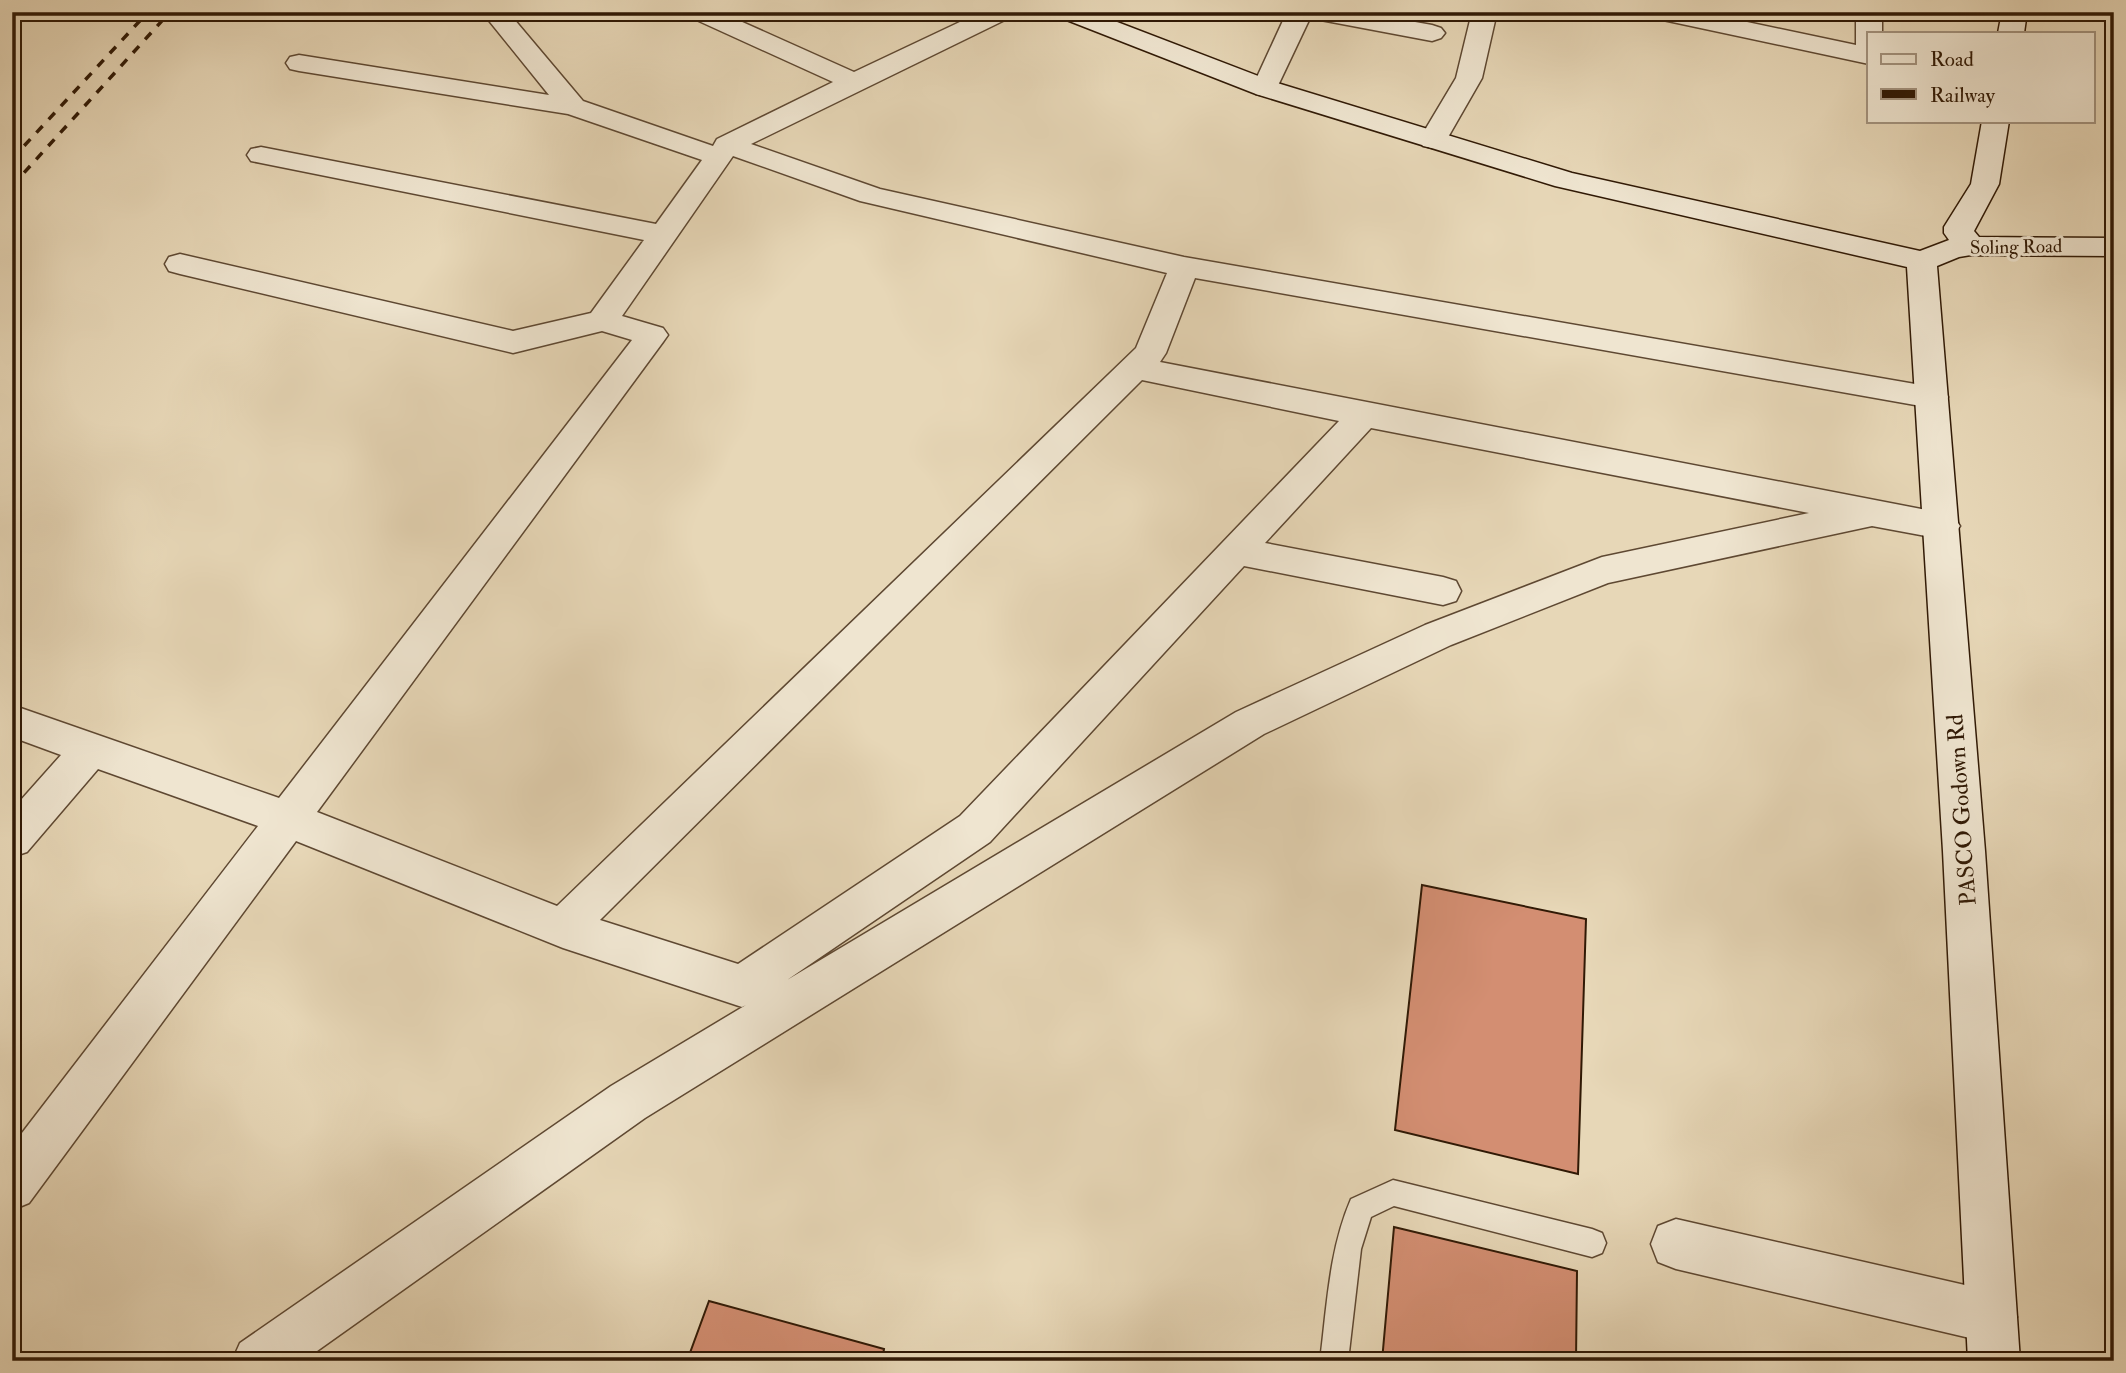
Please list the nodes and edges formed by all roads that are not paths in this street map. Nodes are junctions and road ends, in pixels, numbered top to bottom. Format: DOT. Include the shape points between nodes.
graph roads {
  1 [pos="494,12"];
  2 [pos="699,12"];
  3 [pos="1002,12"];
  4 [pos="1068,12"];
  5 [pos="1300,12"];
  6 [pos="1315,12"];
  7 [pos="1485,12"];
  8 [pos="1663,12"];
  9 [pos="1869,12"];
  10 [pos="2015,12"];
  11 [pos="1869,32"];
  12 [pos="2011,32"];
  13 [pos="1432,33"];
  14 [pos="1867,56"];
  15 [pos="299,63"];
  16 [pos="854,82"];
  17 [pos="1265,88"];
  18 [pos="573,107"];
  19 [pos="1996,122"];
  20 [pos="1433,140"];
  21 [pos="723,151"];
  22 [pos="261,155"];
  23 [pos="664,235"];
  24 [pos="1970,246"];
  25 [pos="2114,247"];
  26 [pos="1922,261"];
  27 [pos="180,264"];
  28 [pos="1184,267"];
  29 [pos="603,321"];
  30 [pos="1135,368"];
  31 [pos="1932,397"];
  32 [pos="1364,415"];
  33 [pos="1871,513"];
  34 [pos="1942,526"];
  35 [pos="1235,551"];
  36 [pos="1443,591"];
  37 [pos="12,721"];
  38 [pos="91,749"];
  39 [pos="288,819"];
  40 [pos="12,839"];
  41 [pos="563,928"];
  42 [pos="12,1186"];
  43 [pos="1592,1243"];
  44 [pos="1676,1244"];
  45 [pos="1992,1339"];
  46 [pos="258,1361"];
  47 [pos="1334,1361"];
  1 -- 18 [label="street"];
  2 -- 16 [label="street"];
  3 -- 16 [label="street"];
  4 -- 17 [label="street"];
  5 -- 17 [label="street"];
  6 -- 13 [label="street"];
  7 -- 20 [label="street" via="1469,78"];
  8 -- 14 [label="street"];
  9 -- 11 [label="street"];
  10 -- 12 [label="street"];
  15 -- 18 [label="street"];
  16 -- 21 [label="street"];
  17 -- 20 [label="street"];
  18 -- 21 [label="street"];
  19 -- 24 [label="street" via="1985,184 1959,227"];
  20 -- 26 [label="street" via="1565,180"];
  21 -- 23 [label="street"];
  21 -- 28 [label="street" via="870,195"];
  22 -- 23 [label="street"];
  23 -- 29 [label="street"];
  24 -- 25 [label="street, Soling Road"];
  24 -- 26 [label="street, Soling Road"];
  26 -- 31 [label="street, PASCO Godown Rd"];
  27 -- 29 [label="street" via="513,342"];
  28 -- 30 [label="street" via="1150,353"];
  28 -- 31 [label="street"];
  29 -- 39 [label="street" via="652,335"];
  30 -- 32 [label="street"];
  30 -- 41 [label="street"];
  31 -- 34 [label="street, PASCO Godown Rd"];
  32 -- 33 [label="street"];
  32 -- 35 [label="street"];
  33 -- 34 [label="street"];
  33 -- 46 [label="street" via="1602,571 1438,635 1250,723 628,1101"];
  34 -- 45 [label="street, PASCO Godown Rd"];
  35 -- 36 [label="street"];
  35 -- 41 [label="street" via="975,829 742,986"];
  37 -- 38 [label="street"];
  38 -- 39 [label="street"];
  38 -- 40 [label="street"];
  39 -- 41 [label="street"];
  39 -- 42 [label="street"];
  43 -- 47 [label="lane" via="1393,1192 1360,1208 1347,1249"];
  44 -- 45 [label="street"];
}
